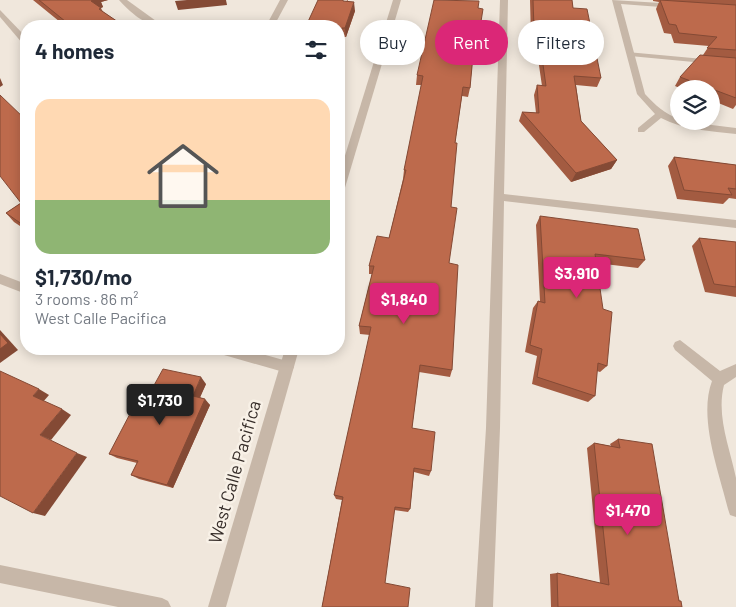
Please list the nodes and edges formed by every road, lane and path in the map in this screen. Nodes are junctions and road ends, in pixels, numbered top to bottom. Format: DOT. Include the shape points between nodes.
graph roads {
  1 [pos="123,0"];
  2 [pos="284,0"];
  3 [pos="397,0"];
  4 [pos="504,0"];
  5 [pos="616,1"];
  6 [pos="686,7"];
  7 [pos="0,12"];
  8 [pos="148,20"];
  9 [pos="273,20"];
  10 [pos="20,35"];
  11 [pos="630,54"];
  12 [pos="736,64"];
  13 [pos="660,115"];
  14 [pos="641,130"];
  15 [pos="736,131"];
  16 [pos="345,171"];
  17 [pos="499,197"];
  18 [pos="736,224"];
  19 [pos="0,279"];
  20 [pos="20,287"];
  21 [pos="680,346"];
  22 [pos="246,355"];
  23 [pos="290,355"];
  24 [pos="287,366"];
  25 [pos="736,370"];
  26 [pos="719,381"];
  27 [pos="736,509"];
  28 [pos="0,574"];
  29 [pos="162,607"];
  30 [pos="217,607"];
  31 [pos="484,607"];
  1 -- 8 [label="street"];
  2 -- 9 [label="street"];
  3 -- 16 [label="street"];
  4 -- 17 [label="street"];
  5 -- 6 [label="street"];
  5 -- 11 [label="street"];
  7 -- 10 [label="street"];
  11 -- 12 [label="street"];
  11 -- 13 [label="street" via="641,94"];
  13 -- 14 [label="street"];
  13 -- 15 [label="street" via="684,126"];
  17 -- 18 [label="street"];
  17 -- 31 [label="street"];
  19 -- 20 [label="street"];
  21 -- 26 [label="street"];
  22 -- 24 [label="street"];
  23 -- 24 [label="street, West Calle Pacifica"];
  24 -- 30 [label="street, West Calle Pacifica"];
  25 -- 26 [label="street"];
  26 -- 27 [label="street" via="714,396 718,435"];
  28 -- 29 [label="street"];
}
